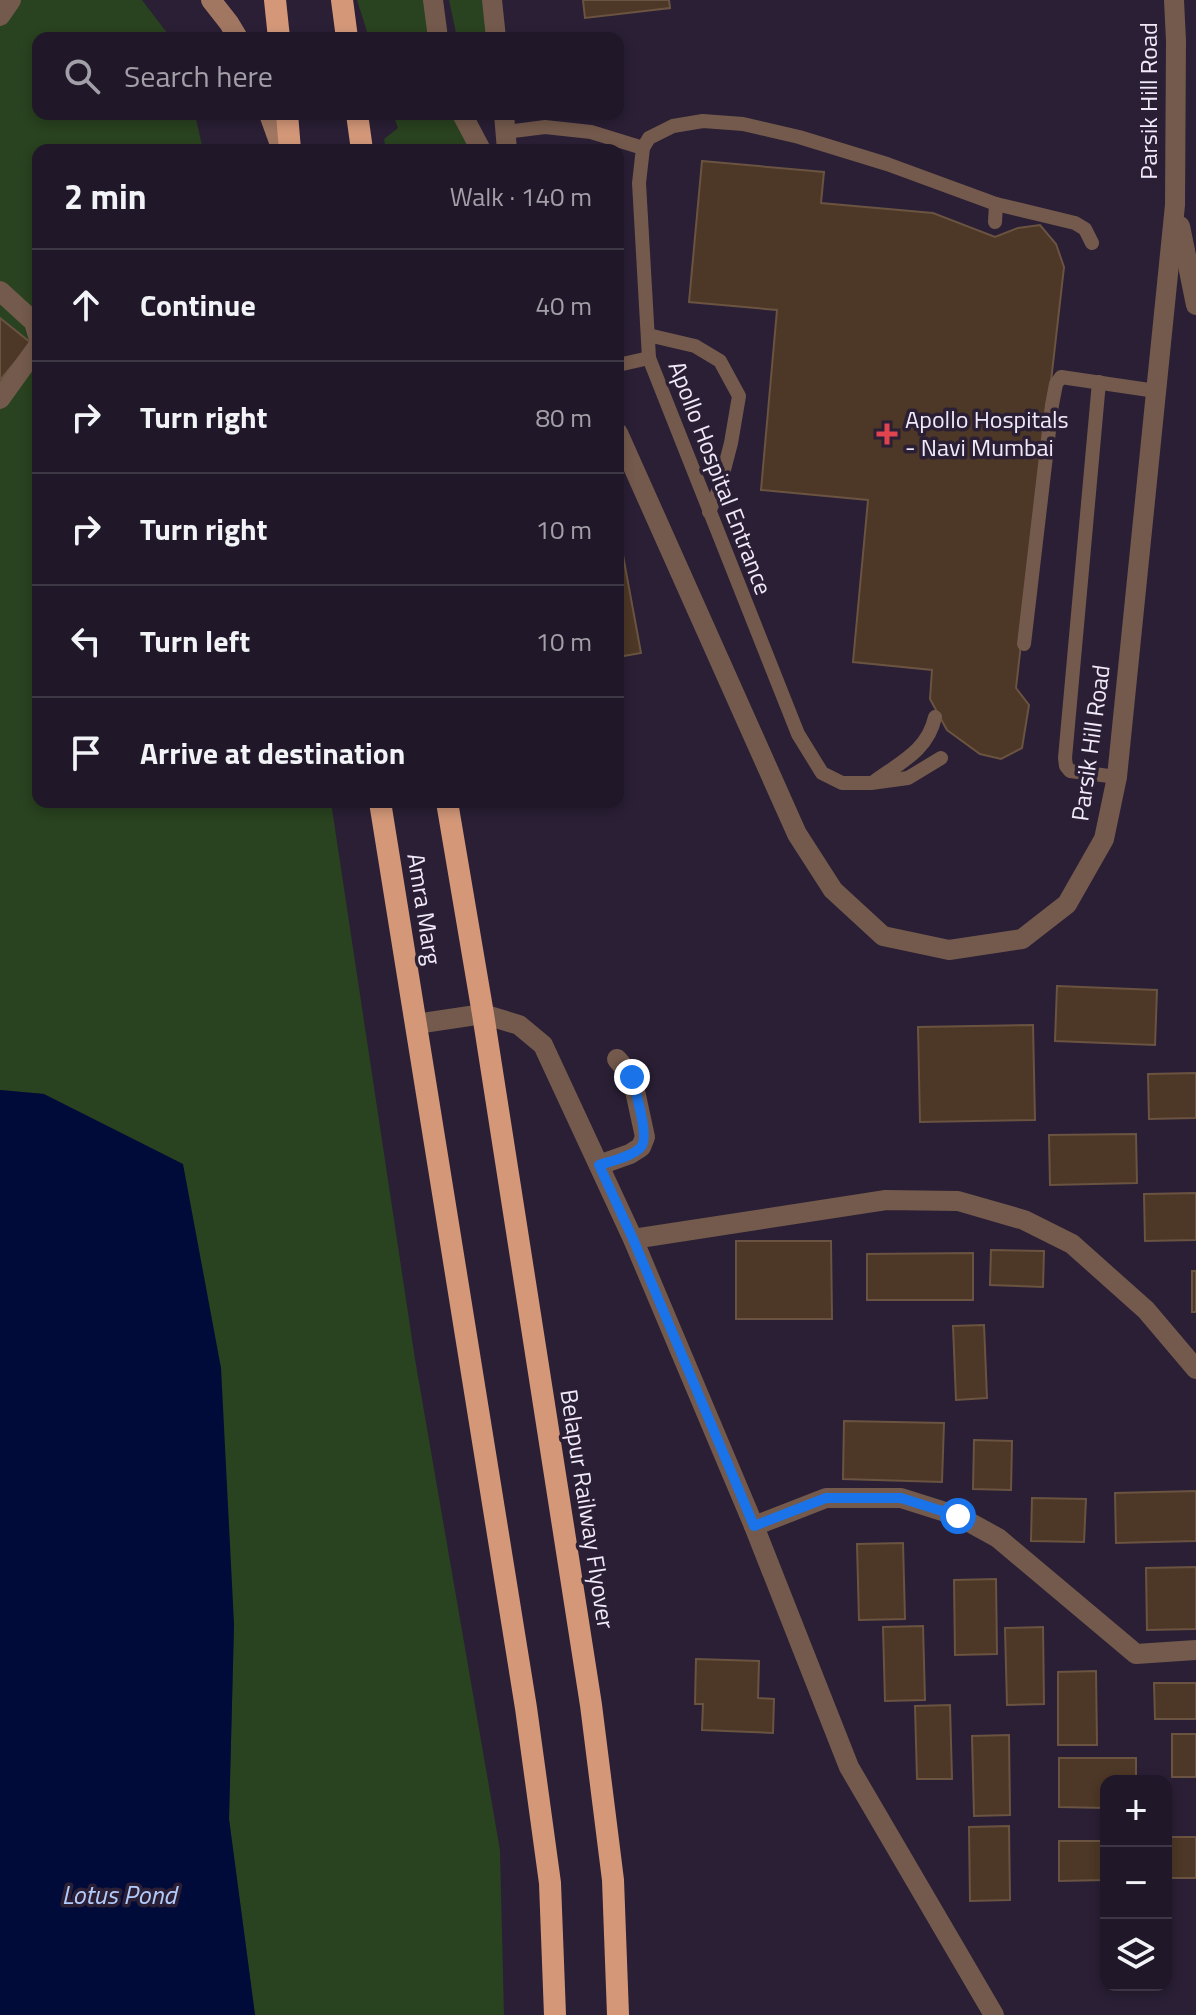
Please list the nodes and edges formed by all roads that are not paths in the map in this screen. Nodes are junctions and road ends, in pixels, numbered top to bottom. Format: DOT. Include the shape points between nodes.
graph roads {
  1 [pos="11,0"];
  2 [pos="211,0"];
  3 [pos="275,0"];
  4 [pos="342,0"];
  5 [pos="433,0"];
  6 [pos="492,0"];
  7 [pos="1174,0"];
  8 [pos="0,16"];
  9 [pos="234,32"];
  10 [pos="278,32"];
  11 [pos="346,32"];
  12 [pos="437,32"];
  13 [pos="495,32"];
  14 [pos="271,120"];
  15 [pos="288,120"];
  16 [pos="358,120"];
  17 [pos="465,120"];
  18 [pos="506,132"];
  19 [pos="280,144"];
  20 [pos="290,144"];
  21 [pos="361,144"];
  22 [pos="478,144"];
  23 [pos="643,148"];
  24 [pos="996,204"];
  25 [pos="1175,205"];
  26 [pos="995,222"];
  27 [pos="1092,243"];
  28 [pos="0,291"];
  29 [pos="1196,305"];
  30 [pos="32,320"];
  31 [pos="648,335"];
  32 [pos="32,354"];
  33 [pos="649,358"];
  34 [pos="624,364"];
  35 [pos="1099,382"];
  36 [pos="1156,391"];
  37 [pos="0,399"];
  38 [pos="624,446"];
  39 [pos="709,512"];
  40 [pos="1024,644"];
  41 [pos="935,717"];
  42 [pos="941,758"];
  43 [pos="1117,777"];
  44 [pos="871,783"];
  45 [pos="381,808"];
  46 [pos="448,808"];
  47 [pos="483,1014"];
  48 [pos="416,1024"];
  49 [pos="617,1059"];
  50 [pos="599,1165"];
  51 [pos="633,1239"];
  52 [pos="1196,1369"];
  53 [pos="754,1526"];
  54 [pos="1196,1650"];
  55 [pos="555,2015"];
  56 [pos="618,2015"];
  57 [pos="994,2015"];
  1 -- 8 [label="street"];
  2 -- 9 [label="main road"];
  3 -- 10 [label="highway"];
  4 -- 11 [label="highway"];
  5 -- 12 [label="street"];
  6 -- 13 [label="street"];
  7 -- 25 [label="street, Parsik Hill Road"];
  14 -- 19 [label="main road"];
  15 -- 20 [label="highway"];
  16 -- 21 [label="highway"];
  17 -- 22 [label="street"];
  18 -- 23 [label="lane" via="545,127 591,132"];
  23 -- 24 [label="lane" via="649,138 673,126 703,121 743,124 887,164"];
  23 -- 31 [label="lane, Apollo Hospital Entrance" via="639,183"];
  24 -- 26 [label="lane"];
  24 -- 27 [label="lane" via="1075,223"];
  25 -- 29 [label="street"];
  25 -- 36 [label="street, Parsik Hill Road"];
  28 -- 30 [label="street"];
  31 -- 33 [label="lane, Apollo Hospital Entrance"];
  31 -- 39 [label="lane" via="695,346 720,361 739,396 731,443"];
  32 -- 37 [label="street"];
  33 -- 34 [label="lane"];
  33 -- 39 [label="lane, Apollo Hospital Entrance"];
  35 -- 36 [label="lane"];
  35 -- 40 [label="lane" via="1061,377 1056,384"];
  35 -- 43 [label="lane" via="1065,758 1070,771"];
  36 -- 43 [label="street, Parsik Hill Road"];
  38 -- 43 [label="street, Parsik Hill Road" via="797,834 833,890 883,936 949,950 1022,939 1067,904 1104,839"];
  39 -- 44 [label="lane, Apollo Hospital Entrance" via="798,734 822,773 842,783"];
  41 -- 44 [label="lane" via="917,751"];
  42 -- 44 [label="lane, Apollo Hospital Entrance" via="908,778"];
  45 -- 48 [label="highway, Amra Marg"];
  46 -- 47 [label="highway, Amra Marg"];
  47 -- 48 [label="street"];
  47 -- 50 [label="street" via="519,1025 543,1045"];
  47 -- 56 [label="highway, Belapur Railway Flyover" via="586,1674 613,1880"];
  48 -- 55 [label="highway" via="526,1708 550,1883"];
  49 -- 50 [label="street" via="632,1077 645,1137 630,1154"];
  50 -- 51 [label="street"];
  51 -- 52 [label="street" via="886,1200 958,1201 1024,1220 1072,1244 1146,1310"];
  51 -- 53 [label="street"];
  53 -- 54 [label="street" via="826,1498 901,1498 958,1516 998,1538 1136,1654"];
  53 -- 57 [label="street" via="849,1767"];
}
